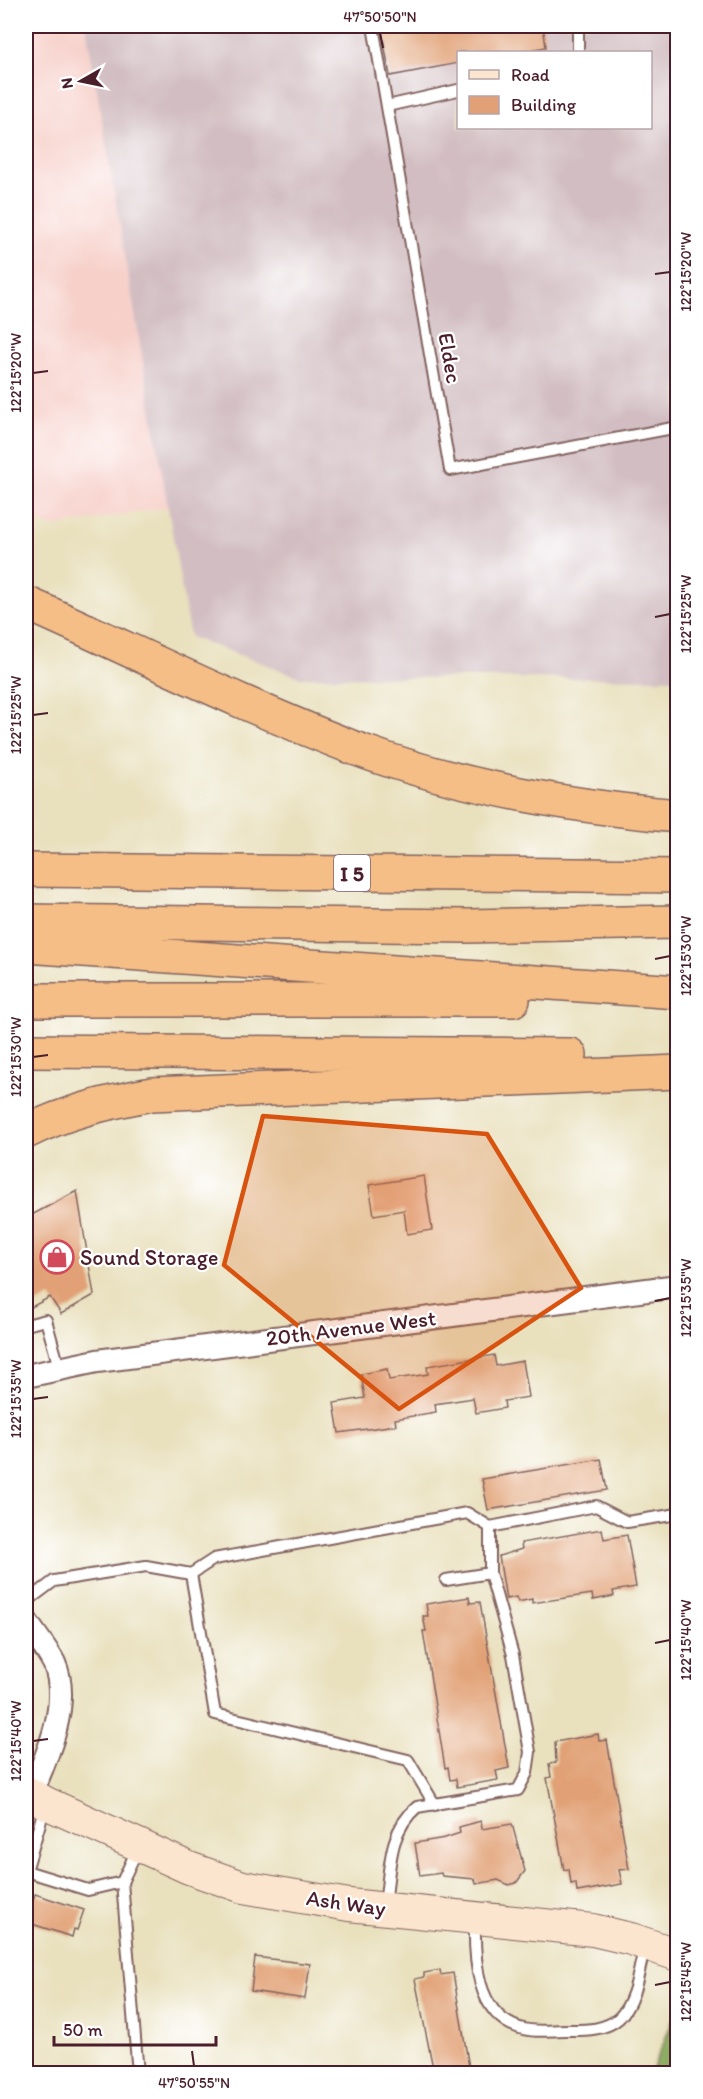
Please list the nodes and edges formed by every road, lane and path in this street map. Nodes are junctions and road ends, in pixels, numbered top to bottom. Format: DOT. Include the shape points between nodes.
graph roads {
  1 [pos="373,26"];
  2 [pos="578,26"];
  3 [pos="578,51"];
  4 [pos="457,90"];
  5 [pos="387,106"];
  6 [pos="678,428"];
  7 [pos="26,603"];
  8 [pos="678,816"];
  9 [pos="26,870"];
  10 [pos="678,876"];
  11 [pos="26,921"];
  12 [pos="678,922"];
  13 [pos="26,946"];
  14 [pos="678,992"];
  15 [pos="26,1000"];
  16 [pos="678,1000"];
  17 [pos="26,1051"];
  18 [pos="678,1056"];
  19 [pos="678,1072"];
  20 [pos="26,1132"];
  21 [pos="678,1286"];
  22 [pos="26,1325"];
  23 [pos="59,1367"];
  24 [pos="26,1376"];
  25 [pos="678,1514"];
  26 [pos="490,1527"];
  27 [pos="490,1573"];
  28 [pos="191,1574"];
  29 [pos="446,1580"];
  30 [pos="26,1602"];
  31 [pos="26,1621"];
  32 [pos="32,1797"];
  33 [pos="435,1805"];
  34 [pos="30,1842"];
  35 [pos="139,1845"];
  36 [pos="26,1871"];
  37 [pos="122,1882"];
  38 [pos="385,1909"];
  39 [pos="475,1918"];
  40 [pos="645,1943"];
  41 [pos="678,1954"];
  42 [pos="138,2073"];
  1 -- 5 [label="lane, Eldec"];
  2 -- 3 [label="lane"];
  4 -- 5 [label="lane"];
  5 -- 6 [label="lane, Eldec" via="450,470"];
  7 -- 8 [label="highway" via="310,729 403,764 534,798"];
  9 -- 10 [label="highway, I 5"];
  11 -- 12 [label="highway" via="466,926"];
  13 -- 14 [label="highway"];
  15 -- 16 [label="highway"];
  17 -- 18 [label="highway"];
  19 -- 20 [label="highway" via="152,1094 102,1103"];
  21 -- 23 [label="street, 20th Avenue West"];
  22 -- 23 [label="lane" via="46,1320"];
  23 -- 24 [label="street, 20th Avenue West"];
  25 -- 26 [label="lane" via="627,1522 596,1506"];
  26 -- 27 [label="lane"];
  26 -- 28 [label="lane" via="467,1513 214,1559"];
  27 -- 29 [label="lane"];
  27 -- 33 [label="lane" via="513,1655 530,1752 527,1773 518,1790"];
  28 -- 30 [label="lane" via="146,1566 54,1581"];
  28 -- 33 [label="lane" via="215,1714 408,1760"];
  31 -- 32 [label="street" via="55,1664 60,1703 51,1747"];
  32 -- 34 [label="lane"];
  32 -- 35 [label="street, Ash Way"];
  33 -- 38 [label="lane" via="417,1807 406,1816 395,1835"];
  34 -- 36 [label="lane"];
  35 -- 37 [label="lane"];
  35 -- 38 [label="street, Ash Way" via="243,1887"];
  36 -- 37 [label="lane" via="88,1890"];
  37 -- 42 [label="lane"];
  38 -- 39 [label="street, Ash Way"];
  39 -- 40 [label="street, Ash Way" via="592,1930"];
  39 -- 40 [label="lane" via="474,1956 481,1987 506,2022 521,2029 590,2030 609,2025 630,2001"];
  40 -- 41 [label="street, Ash Way"];
}
